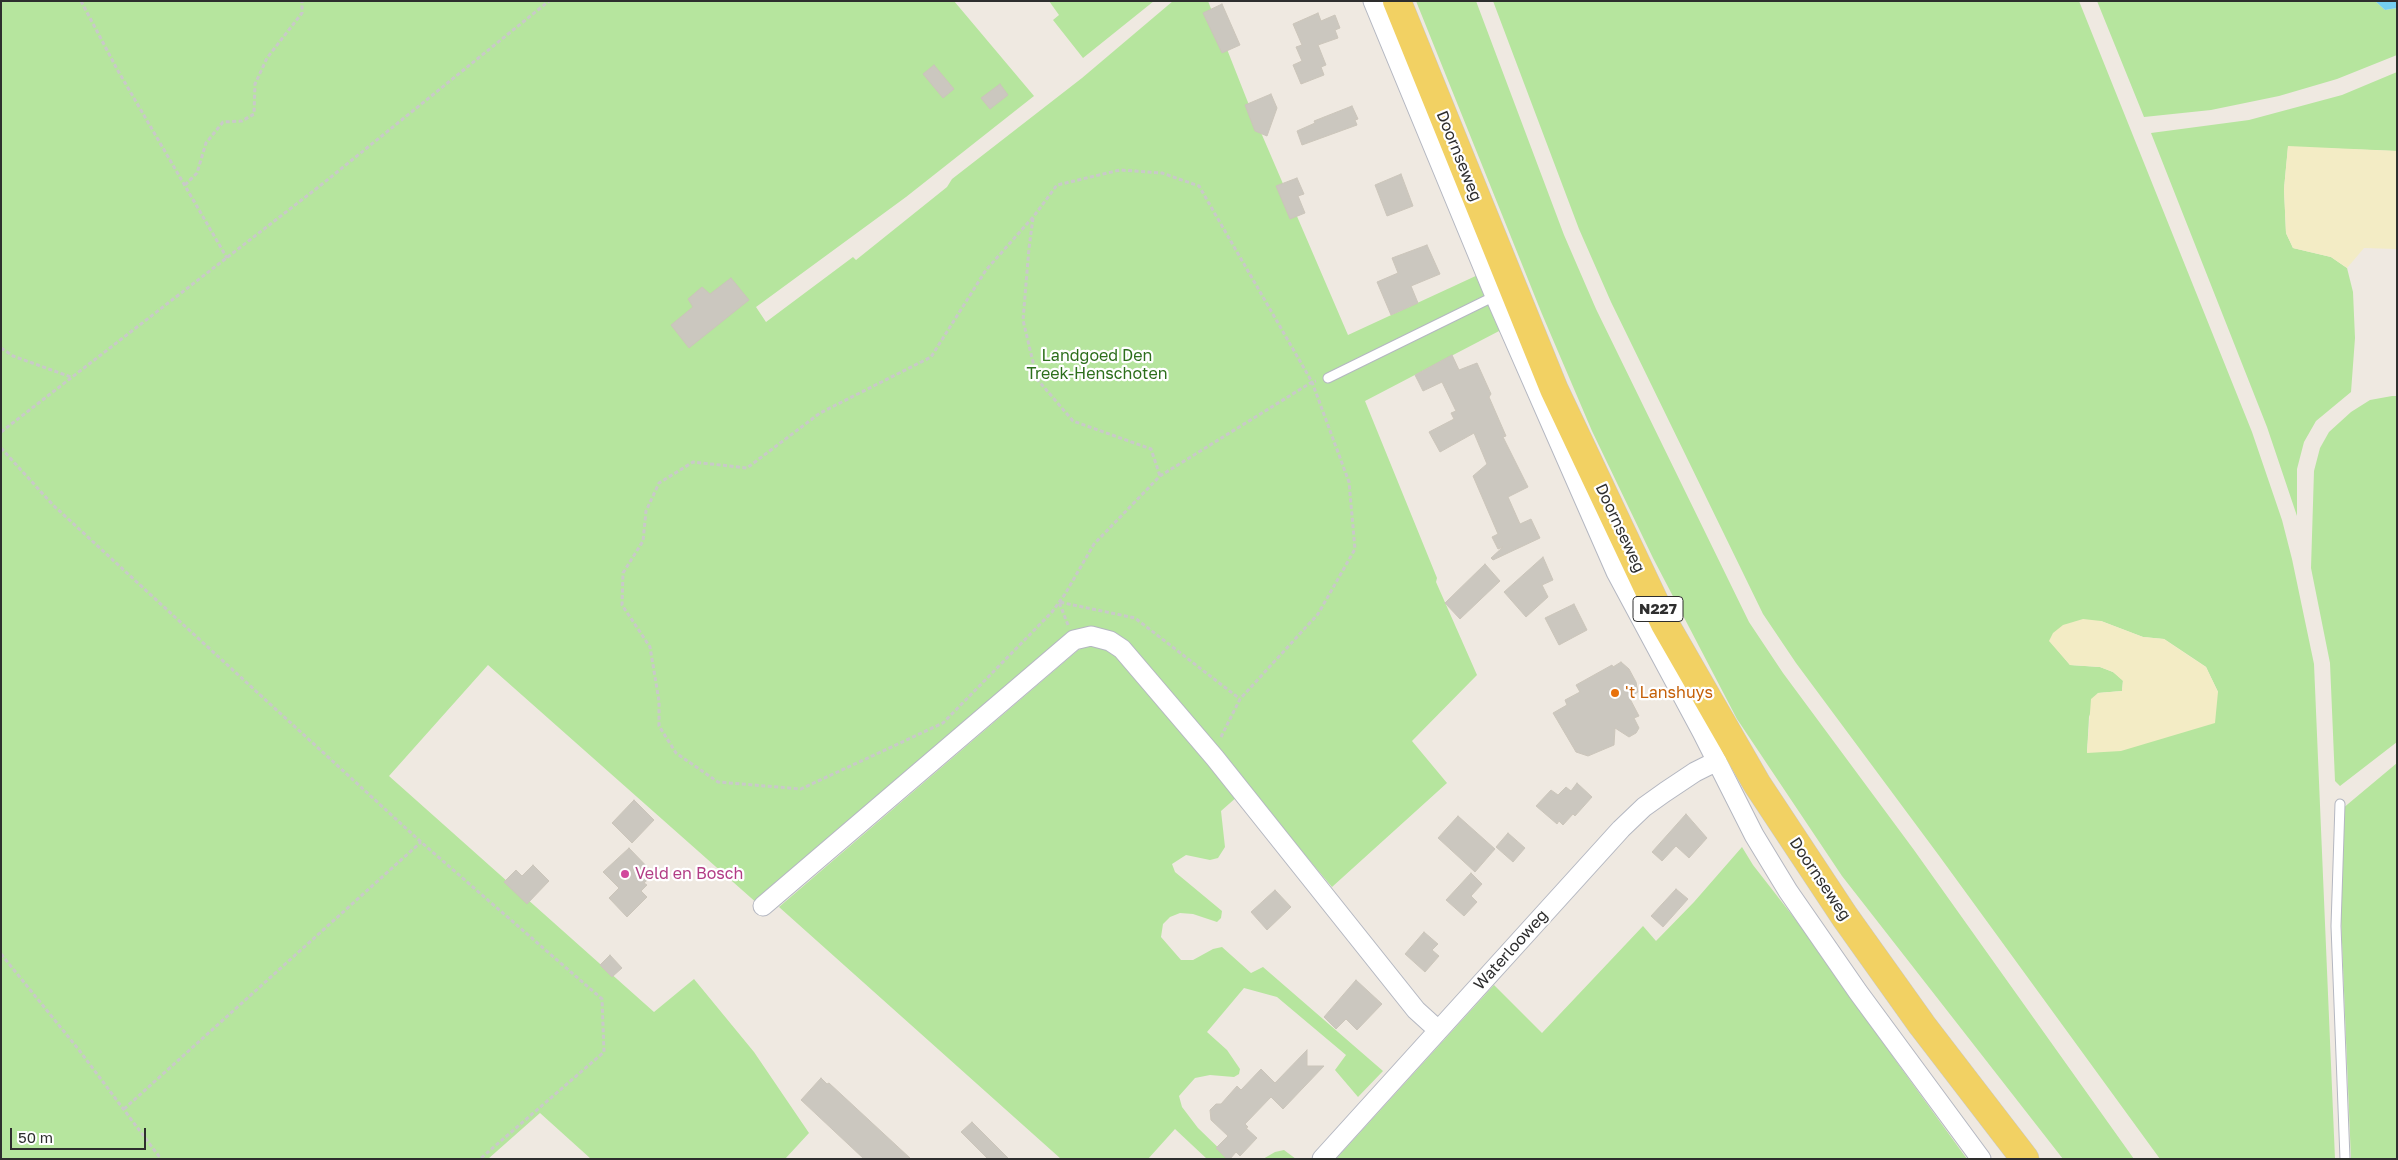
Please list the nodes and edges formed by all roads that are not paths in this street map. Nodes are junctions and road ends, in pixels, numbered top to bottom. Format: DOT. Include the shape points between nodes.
graph roads {
  1 [pos="1373,1"];
  2 [pos="1397,1"];
  3 [pos="1495,296"];
  4 [pos="1328,378"];
  5 [pos="1717,761"];
  6 [pos="2340,804"];
  7 [pos="763,906"];
  8 [pos="1438,1030"];
  9 [pos="1322,1159"];
  10 [pos="1981,1159"];
  11 [pos="2025,1159"];
  12 [pos="2345,1159"];
  1 -- 3 [label="street, Doornseweg"];
  2 -- 11 [label="main road, Doornseweg / N227" via="1554,389 1665,624 1757,784 1845,917 1922,1025"];
  3 -- 4 [label="lane"];
  3 -- 5 [label="street, Doornseweg" via="1616,572"];
  5 -- 8 [label="street, Waterlooweg" via="1686,778 1634,816"];
  5 -- 10 [label="street, Doornseweg" via="1754,835 1788,891"];
  6 -- 12 [label="lane" via="2336,926"];
  7 -- 8 [label="street" via="1074,640 1091,636 1122,648 1215,758 1416,1010"];
  8 -- 9 [label="street, Waterlooweg"];
}
